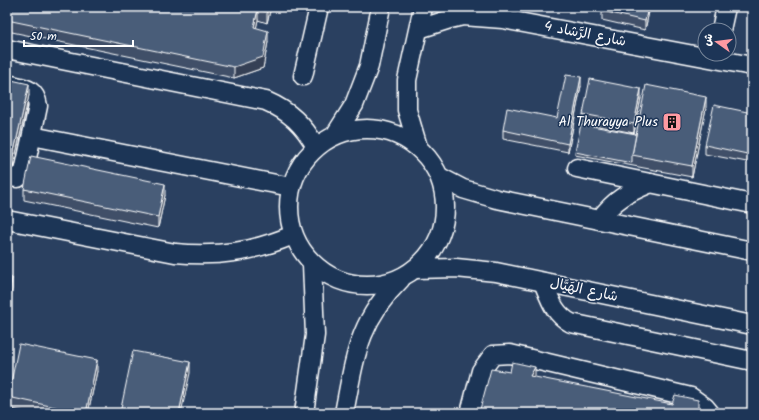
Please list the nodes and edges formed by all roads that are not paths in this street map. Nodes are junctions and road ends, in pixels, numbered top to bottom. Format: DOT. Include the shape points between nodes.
graph roads {
  1 [pos="319,7"];
  2 [pos="381,7"];
  3 [pos="423,7"];
  4 [pos="496,7"];
  5 [pos="726,7"];
  6 [pos="454,13"];
  7 [pos="518,21"];
  8 [pos="723,22"];
  9 [pos="419,29"];
  10 [pos="7,49"];
  11 [pos="697,53"];
  12 [pos="737,62"];
  13 [pos="752,66"];
  14 [pos="303,76"];
  15 [pos="7,84"];
  16 [pos="335,135"];
  17 [pos="32,136"];
  18 [pos="316,147"];
  19 [pos="418,147"];
  20 [pos="576,168"];
  21 [pos="610,175"];
  22 [pos="7,177"];
  23 [pos="440,177"];
  24 [pos="651,183"];
  25 [pos="291,187"];
  26 [pos="752,204"];
  27 [pos="7,220"];
  28 [pos="599,220"];
  29 [pos="293,235"];
  30 [pos="752,251"];
  31 [pos="312,264"];
  32 [pos="408,273"];
  33 [pos="543,282"];
  34 [pos="752,325"];
  35 [pos="752,362"];
  36 [pos="302,410"];
  37 [pos="344,413"];
  38 [pos="470,413"];
  39 [pos="710,413"];
  1 -- 14 [label="street"];
  2 -- 16 [label="street" via="368,66 354,105"];
  3 -- 9 [label="street"];
  4 -- 7 [label="street"];
  5 -- 8 [label="street"];
  6 -- 7 [label="street, شارع الرَّشاد 4"];
  6 -- 9 [label="street, شارع الرَّشاد 4"];
  7 -- 11 [label="street, شارع الرَّشاد 4"];
  9 -- 19 [label="street" via="407,80 407,110"];
  10 -- 18 [label="street" via="266,101 295,119"];
  12 -- 13 [label="street, شارع الرَّشاد 4"];
  15 -- 17 [label="street" via="26,88 35,95 38,106"];
  16 -- 18 [label="street, شارع الهَيَّال"];
  16 -- 19 [label="street" via="356,129 378,129 399,135"];
  17 -- 22 [label="street" via="24,172 18,178"];
  17 -- 25 [label="street"];
  18 -- 25 [label="street, شارع الهَيَّال" via="303,161"];
  19 -- 23 [label="street"];
  20 -- 21 [label="street"];
  21 -- 24 [label="street"];
  21 -- 28 [label="street" via="608,198"];
  23 -- 28 [label="street" via="463,189 497,199"];
  23 -- 32 [label="street" via="445,197 445,217 439,237 429,254"];
  24 -- 26 [label="street"];
  24 -- 28 [label="street" via="621,197"];
  25 -- 29 [label="street, شارع الهَيَّال" via="289,216"];
  27 -- 29 [label="street" via="196,255 236,253"];
  28 -- 30 [label="street"];
  29 -- 31 [label="street, شارع الهَيَّال"];
  31 -- 32 [label="street, شارع الهَيَّال" via="329,276 347,283 367,286 387,283"];
  31 -- 36 [label="street" via="315,335"];
  32 -- 33 [label="street, شارع الهَيَّال" via="442,268 476,269"];
  32 -- 37 [label="street" via="378,304 362,335 356,352"];
  33 -- 34 [label="street, شارع الهَيَّال"];
  33 -- 35 [label="street" via="554,308 564,320 571,323"];
  38 -- 39 [label="street" via="481,371 493,356 510,354 691,397"];
}
